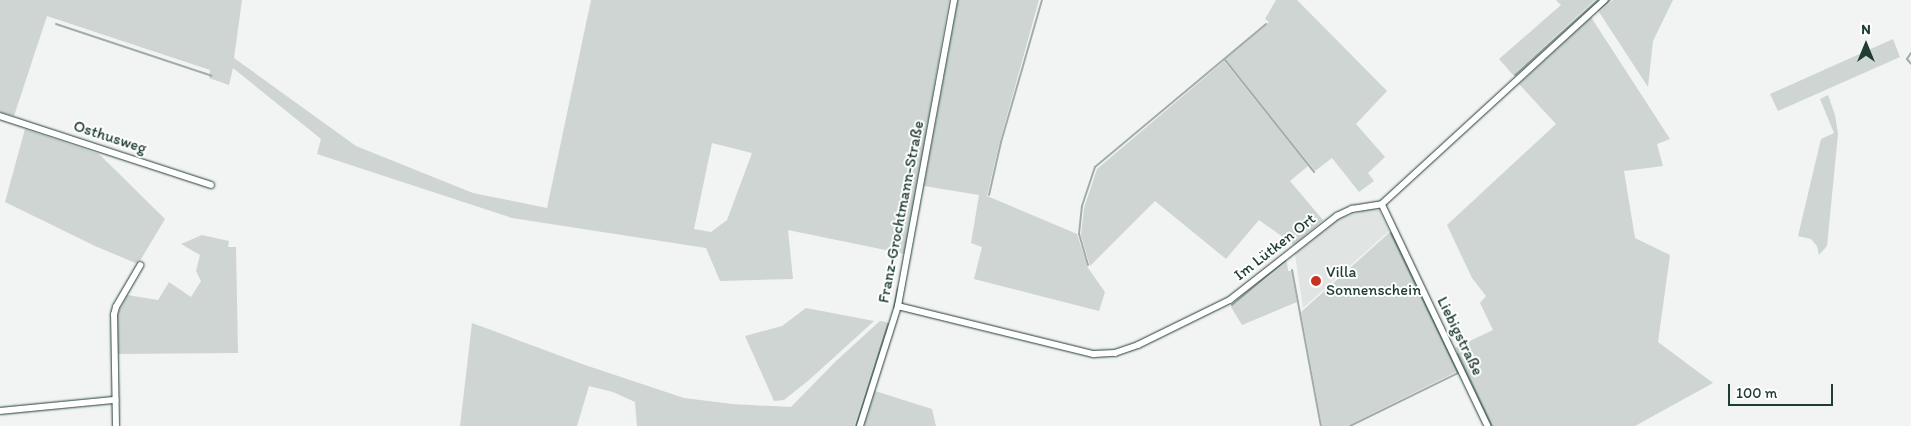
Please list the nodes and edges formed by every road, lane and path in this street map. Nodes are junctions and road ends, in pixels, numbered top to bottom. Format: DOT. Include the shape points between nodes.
graph roads {
  1 [pos="954,0"];
  2 [pos="1605,0"];
  3 [pos="0,116"];
  4 [pos="211,185"];
  5 [pos="1382,204"];
  6 [pos="140,266"];
  7 [pos="898,306"];
  8 [pos="115,400"];
  9 [pos="0,411"];
  10 [pos="116,426"];
  11 [pos="860,426"];
  12 [pos="1488,426"];
  1 -- 7 [label="street, Franz-Grochtmann-Straße"];
  2 -- 5 [label="street"];
  3 -- 4 [label="street, Osthusweg"];
  5 -- 7 [label="street, Im Lütken Ort" via="1352,208 1230,300 1115,353 1080,351"];
  5 -- 12 [label="street, Liebigstraße"];
  6 -- 8 [label="street" via="114,314"];
  7 -- 11 [label="street, Franz-Grochtmann-Straße"];
  8 -- 9 [label="street"];
  8 -- 10 [label="street"];
}
